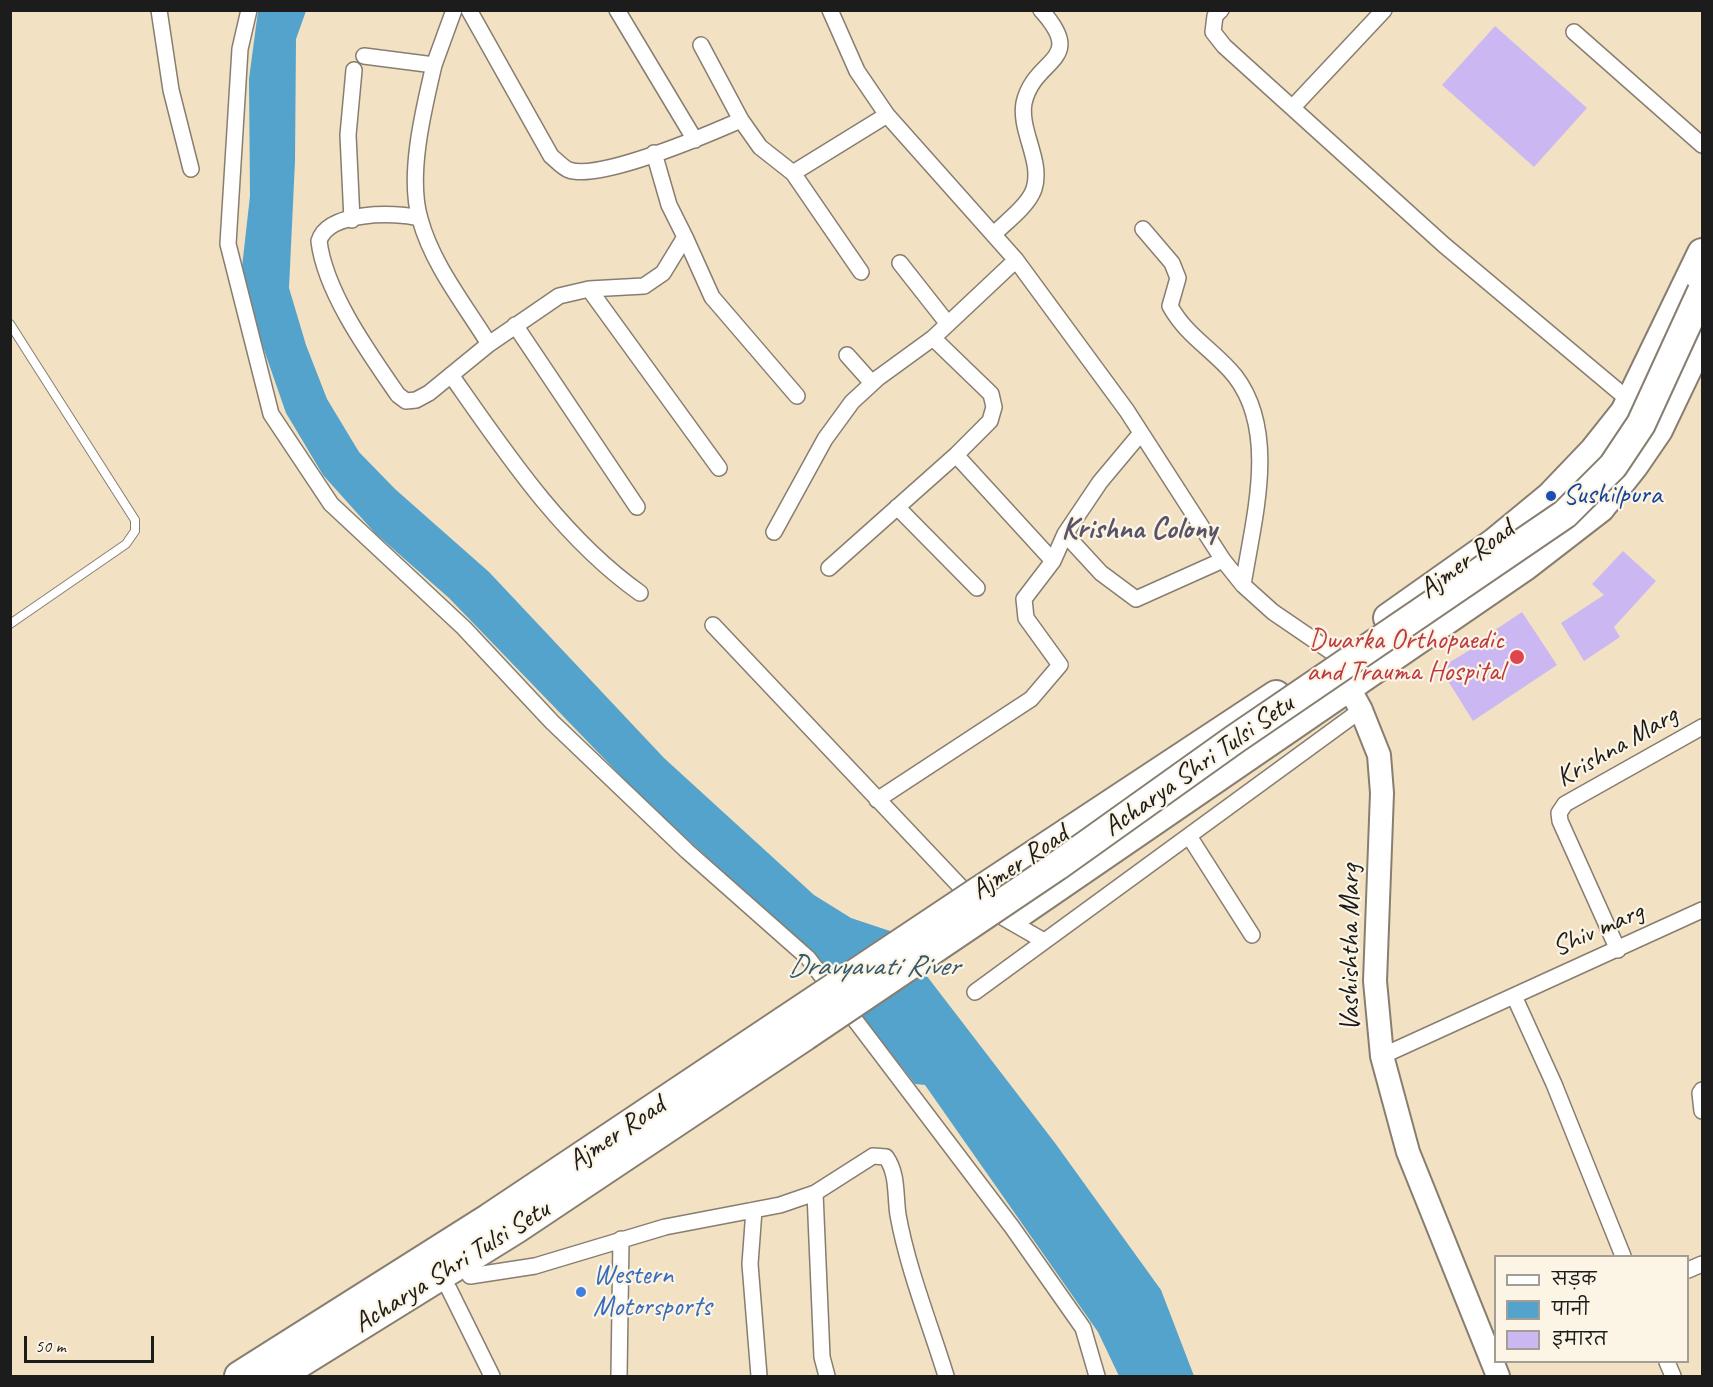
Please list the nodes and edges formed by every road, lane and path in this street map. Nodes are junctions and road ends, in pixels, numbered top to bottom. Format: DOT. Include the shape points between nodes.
graph roads {
  1 [pos="159,10"];
  2 [pos="249,10"];
  3 [pos="454,10"];
  4 [pos="469,10"];
  5 [pos="617,10"];
  6 [pos="830,10"];
  7 [pos="1041,10"];
  8 [pos="1221,10"];
  9 [pos="1384,10"];
  10 [pos="1574,32"];
  11 [pos="701,45"];
  12 [pos="364,56"];
  13 [pos="435,65"];
  14 [pos="354,70"];
  15 [pos="1293,106"];
  16 [pos="886,115"];
  17 [pos="741,120"];
  18 [pos="695,140"];
  19 [pos="1702,146"];
  20 [pos="654,153"];
  21 [pos="191,169"];
  22 [pos="793,173"];
  23 [pos="419,218"];
  24 [pos="352,220"];
  25 [pos="1143,229"];
  26 [pos="994,234"];
  27 [pos="685,237"];
  28 [pos="1702,252"];
  29 [pos="1016,260"];
  30 [pos="900,263"];
  31 [pos="861,272"];
  32 [pos="589,289"];
  33 [pos="1702,291"];
  34 [pos="10,324"];
  35 [pos="948,324"];
  36 [pos="515,325"];
  37 [pos="933,338"];
  38 [pos="1702,338"];
  39 [pos="489,344"];
  40 [pos="846,355"];
  41 [pos="451,375"];
  42 [pos="872,383"];
  43 [pos="797,396"];
  44 [pos="1630,401"];
  45 [pos="1141,433"];
  46 [pos="956,455"];
  47 [pos="719,468"];
  48 [pos="637,507"];
  49 [pos="897,507"];
  50 [pos="774,532"];
  51 [pos="1065,534"];
  52 [pos="1223,560"];
  53 [pos="1053,561"];
  54 [pos="829,568"];
  55 [pos="1243,585"];
  56 [pos="977,588"];
  57 [pos="640,593"];
  58 [pos="10,624"];
  59 [pos="713,625"];
  60 [pos="1336,655"];
  61 [pos="1354,698"];
  62 [pos="1702,727"];
  63 [pos="877,800"];
  64 [pos="1189,836"];
  65 [pos="1702,910"];
  66 [pos="1252,935"];
  67 [pos="1044,941"];
  68 [pos="1618,950"];
  69 [pos="975,992"];
  70 [pos="1514,996"];
  71 [pos="1382,1056"];
  72 [pos="1702,1090"];
  73 [pos="1702,1111"];
  74 [pos="814,1193"];
  75 [pos="754,1210"];
  76 [pos="621,1239"];
  77 [pos="1622,1255"];
  78 [pos="459,1282"];
  79 [pos="1666,1363"];
  80 [pos="239,1377"];
  81 [pos="279,1377"];
  82 [pos="314,1377"];
  83 [pos="492,1377"];
  84 [pos="620,1377"];
  85 [pos="759,1377"];
  86 [pos="827,1377"];
  87 [pos="946,1377"];
  88 [pos="1097,1377"];
  89 [pos="1498,1377"];
  90 [pos="1673,1377"];
  1 -- 21 [label="street" via="171,90"];
  2 -- 88 [label="street" via="240,50 228,244 271,414 331,504 464,628 552,722 679,843 808,958 1012,1227 1083,1328"];
  3 -- 13 [label="street"];
  4 -- 20 [label="street" via="551,156 570,170 598,171"];
  5 -- 18 [label="street"];
  6 -- 16 [label="street" via="857,71"];
  7 -- 26 [label="street" via="1057,28 1061,42 1056,56 1034,81 1022,114 1035,170 1034,189"];
  8 -- 15 [label="street" via="1215,16 1213,32"];
  9 -- 15 [label="street"];
  10 -- 19 [label="street"];
  11 -- 17 [label="street"];
  12 -- 13 [label="street"];
  13 -- 23 [label="street" via="420,124 416,192"];
  14 -- 24 [label="street" via="348,135"];
  15 -- 44 [label="street" via="1444,245"];
  16 -- 22 [label="street"];
  16 -- 26 [label="street"];
  17 -- 18 [label="street"];
  17 -- 22 [label="street" via="760,147"];
  18 -- 20 [label="street"];
  20 -- 27 [label="street" via="669,205"];
  22 -- 31 [label="street"];
  23 -- 24 [label="street" via="398,213"];
  23 -- 39 [label="street" via="431,249"];
  24 -- 41 [label="street" via="331,226 321,233 319,241 339,299 357,333 406,401 416,400"];
  25 -- 55 [label="street" via="1172,263 1178,278 1170,306 1181,325 1234,375 1252,401 1258,437 1258,486"];
  26 -- 29 [label="street"];
  27 -- 32 [label="street" via="663,273 644,286"];
  27 -- 43 [label="street" via="712,297"];
  28 -- 44 [label="highway, Ajmer Road"];
  29 -- 35 [label="street"];
  29 -- 45 [label="street"];
  30 -- 35 [label="street"];
  32 -- 36 [label="street" via="559,296"];
  32 -- 47 [label="street"];
  33 -- 81 [label="highway, Acharya Shri Tulsi Setu, bridge" via="1641,424 1613,466 1565,514 738,1082 516,1229"];
  34 -- 58 [label="lane" via="135,520 135,531 126,544"];
  35 -- 37 [label="street"];
  36 -- 39 [label="street"];
  36 -- 48 [label="street"];
  37 -- 42 [label="street"];
  37 -- 46 [label="street" via="991,394 994,407 990,421"];
  38 -- 61 [label="highway, Ajmer Road" via="1658,430 1600,508"];
  39 -- 41 [label="street"];
  40 -- 42 [label="street"];
  41 -- 57 [label="street" via="536,490 618,577"];
  42 -- 50 [label="street" via="852,402 825,439"];
  44 -- 60 [label="highway, Ajmer Road" via="1594,451 1551,496 1494,543"];
  45 -- 51 [label="street" via="1100,482"];
  45 -- 52 [label="street"];
  46 -- 49 [label="street"];
  46 -- 53 [label="street"];
  49 -- 54 [label="street"];
  49 -- 56 [label="street"];
  51 -- 52 [label="street" via="1101,573 1136,599"];
  51 -- 53 [label="street"];
  52 -- 55 [label="street"];
  53 -- 63 [label="street" via="1024,599 1026,618 1060,665 1031,699"];
  55 -- 60 [label="street" via="1273,612"];
  59 -- 63 [label="street"];
  60 -- 80 [label="highway, Ajmer Road, bridge" via="498,1212"];
  61 -- 64 [label="street"];
  61 -- 71 [label="street, Vashishtha Marg" via="1379,755 1382,793 1375,981"];
  61 -- 78 [label="highway, Ajmer Road"];
  62 -- 68 [label="street, Krishna Marg" via="1565,804 1559,813"];
  63 -- 67 [label="street" via="972,900"];
  64 -- 66 [label="street"];
  64 -- 67 [label="street"];
  65 -- 68 [label="street, Shiv marg"];
  67 -- 69 [label="street"];
  68 -- 70 [label="street, Shiv marg"];
  70 -- 71 [label="street, Shiv marg"];
  70 -- 77 [label="street"];
  71 -- 89 [label="street, Vashishtha Marg" via="1408,1152"];
  72 -- 73 [label="street"];
  74 -- 75 [label="street"];
  74 -- 86 [label="street" via="822,1357"];
  74 -- 87 [label="street" via="873,1156 886,1157 893,1167 901,1226"];
  75 -- 76 [label="street"];
  75 -- 85 [label="street" via="750,1263"];
  76 -- 78 [label="street" via="545,1264"];
  76 -- 84 [label="street"];
  78 -- 82 [label="highway, Ajmer Road"];
  78 -- 83 [label="street"];
  79 -- 90 [label="street"];
}
